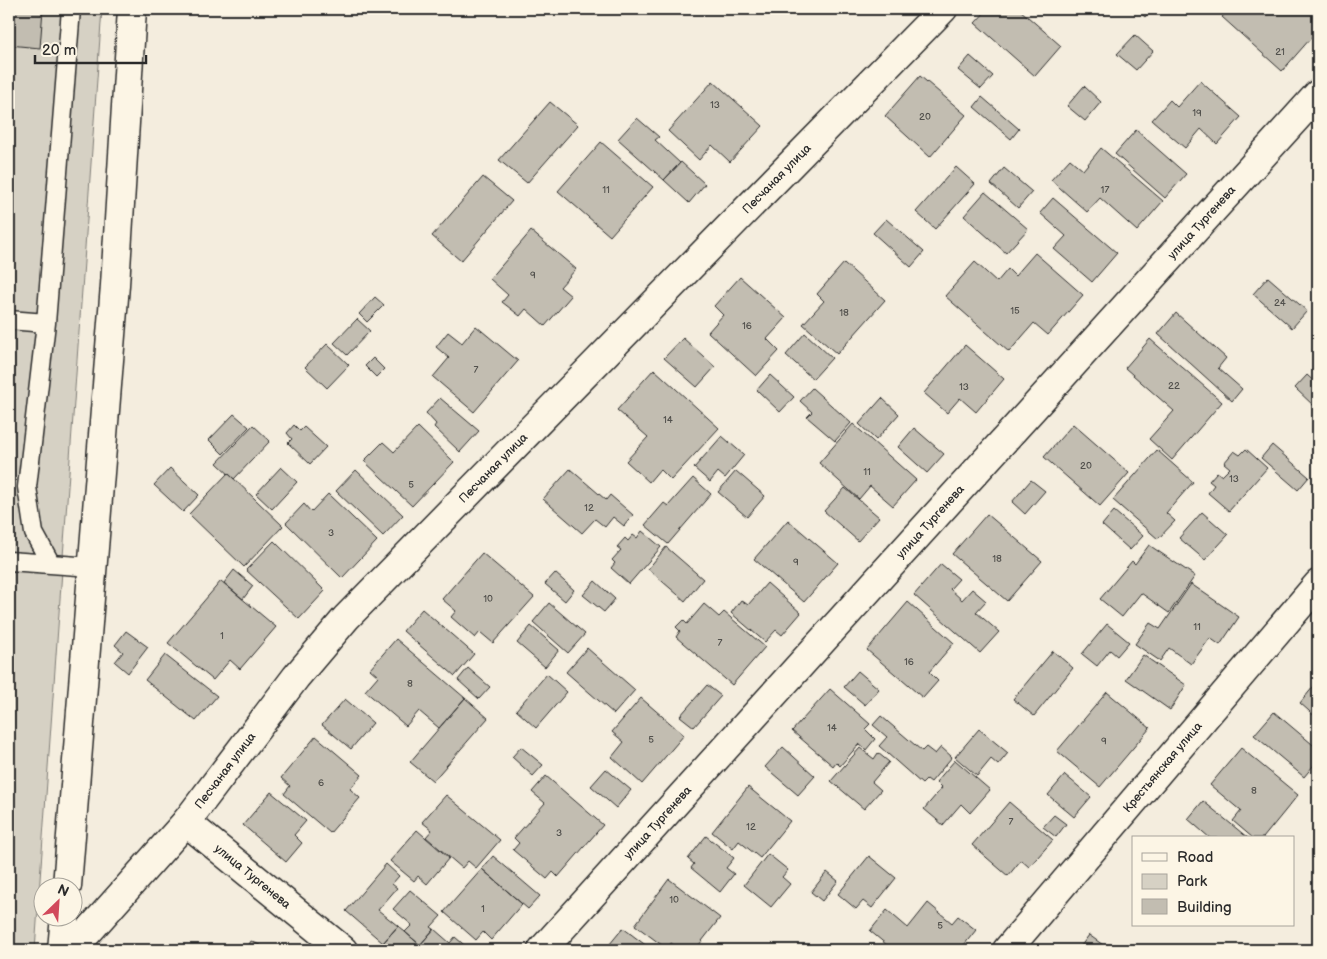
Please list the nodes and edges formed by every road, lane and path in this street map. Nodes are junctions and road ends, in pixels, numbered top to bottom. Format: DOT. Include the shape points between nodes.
graph roads {
  1 [pos="70,9"];
  2 [pos="132,9"];
  3 [pos="943,9"];
  4 [pos="1318,94"];
  5 [pos="9,320"];
  6 [pos="46,323"];
  7 [pos="9,561"];
  8 [pos="51,564"];
  9 [pos="92,567"];
  10 [pos="1318,584"];
  11 [pos="186,822"];
  12 [pos="68,876"];
  13 [pos="64,926"];
  14 [pos="62,950"];
  15 [pos="72,950"];
  16 [pos="343,950"];
  17 [pos="542,950"];
  18 [pos="1007,950"];
  1 -- 6 [label="lane"];
  2 -- 9 [label="street" via="115,285"];
  3 -- 11 [label="street, Песчаная улица" via="346,618"];
  4 -- 17 [label="street, улица Тургенева"];
  5 -- 6 [label="lane"];
  6 -- 8 [label="lane" via="27,487 34,533"];
  7 -- 8 [label="lane"];
  8 -- 9 [label="lane"];
  9 -- 12 [label="street"];
  10 -- 18 [label="street, Крестьянская улица"];
  11 -- 15 [label="street, Песчаная улица"];
  11 -- 16 [label="street, улица Тургенева"];
  13 -- 14 [label="street"];
}
